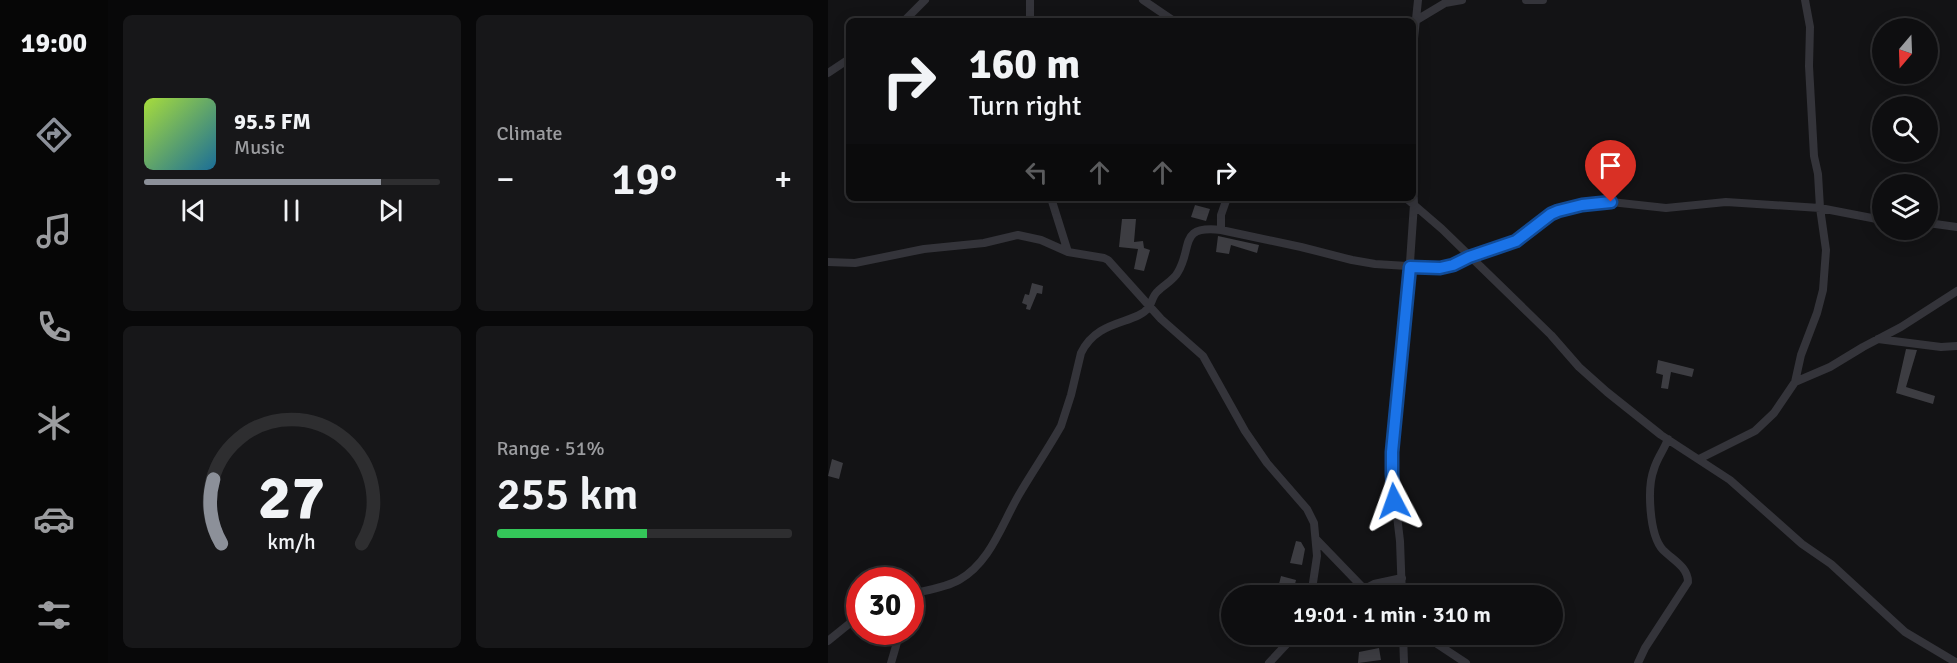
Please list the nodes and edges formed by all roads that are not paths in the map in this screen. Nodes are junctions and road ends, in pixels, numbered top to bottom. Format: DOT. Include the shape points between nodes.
graph roads {
  1 [pos="925,0"];
  2 [pos="1030,0"];
  3 [pos="1143,0"];
  4 [pos="1418,0"];
  5 [pos="1462,0"];
  6 [pos="1526,0"];
  7 [pos="1543,0"];
  8 [pos="1805,0"];
  9 [pos="907,18"];
  10 [pos="1030,18"];
  11 [pos="1170,18"];
  12 [pos="1415,18"];
  13 [pos="1416,20"];
  14 [pos="846,61"];
  15 [pos="828,73"];
  16 [pos="1052,201"];
  17 [pos="1226,201"];
  18 [pos="1410,201"];
  19 [pos="1414,201"];
  20 [pos="1414,204"];
  21 [pos="1820,208"];
  22 [pos="1221,215"];
  23 [pos="1872,218"];
  24 [pos="1938,224"];
  25 [pos="1957,226"];
  26 [pos="1206,228"];
  27 [pos="1221,230"];
  28 [pos="1068,252"];
  29 [pos="1469,257"];
  30 [pos="828,262"];
  31 [pos="1410,267"];
  32 [pos="1957,291"];
  33 [pos="1150,304"];
  34 [pos="1878,339"];
  35 [pos="1957,346"];
  36 [pos="1795,382"];
  37 [pos="1668,439"];
  38 [pos="1699,459"];
  39 [pos="1316,539"];
  40 [pos="1402,578"];
  41 [pos="1313,585"];
  42 [pos="1360,585"];
  43 [pos="1371,585"];
  44 [pos="1402,585"];
  45 [pos="924,591"];
  46 [pos="846,626"];
  47 [pos="828,641"];
  48 [pos="896,645"];
  49 [pos="1286,645"];
  50 [pos="1403,645"];
  51 [pos="1439,645"];
  52 [pos="891,663"];
  53 [pos="1269,663"];
  54 [pos="1404,663"];
  55 [pos="1466,663"];
  56 [pos="1638,663"];
  57 [pos="1957,663"];
  1 -- 9 [label="street"];
  2 -- 10 [label="street"];
  3 -- 11 [label="street"];
  4 -- 12 [label="street"];
  5 -- 13 [label="street" via="1445,3"];
  6 -- 7 [label="street"];
  8 -- 21 [label="street" via="1810,27 1809,66"];
  14 -- 15 [label="street"];
  16 -- 28 [label="street"];
  17 -- 22 [label="street"];
  18 -- 20 [label="street"];
  19 -- 20 [label="street"];
  20 -- 29 [label="street"];
  20 -- 31 [label="street"];
  21 -- 23 [label="street"];
  21 -- 29 [label="street" via="1726,202 1676,208 1618,202 1582,205 1551,214 1516,241"];
  21 -- 36 [label="street" via="1826,241 1824,280"];
  22 -- 26 [label="street"];
  22 -- 27 [label="street"];
  24 -- 25 [label="street"];
  26 -- 27 [label="street"];
  26 -- 33 [label="street" via="1192,235 1176,275 1155,293"];
  27 -- 31 [label="street" via="1352,260"];
  28 -- 30 [label="street" via="1018,235 855,263"];
  28 -- 33 [label="street" via="1108,260"];
  29 -- 31 [label="street" via="1440,268"];
  29 -- 37 [label="street" via="1592,379"];
  31 -- 40 [label="street" via="1392,474"];
  32 -- 34 [label="street"];
  33 -- 39 [label="street" via="1161,319 1203,356 1245,431 1307,508"];
  33 -- 45 [label="street" via="1137,315 1102,328 1084,345 1061,426 988,551 960,580"];
  34 -- 35 [label="street"];
  34 -- 36 [label="street"];
  36 -- 38 [label="street" via="1774,413 1755,431"];
  37 -- 38 [label="street"];
  37 -- 56 [label="street" via="1651,479 1652,524 1661,548 1684,568 1688,582"];
  38 -- 57 [label="street" via="1721,472 1802,544 1831,564 1905,632"];
  39 -- 41 [label="street"];
  39 -- 42 [label="street"];
  40 -- 43 [label="street"];
  40 -- 44 [label="street"];
  46 -- 47 [label="street"];
  48 -- 52 [label="street"];
  49 -- 53 [label="street"];
  50 -- 54 [label="street"];
  51 -- 55 [label="street"];
}
